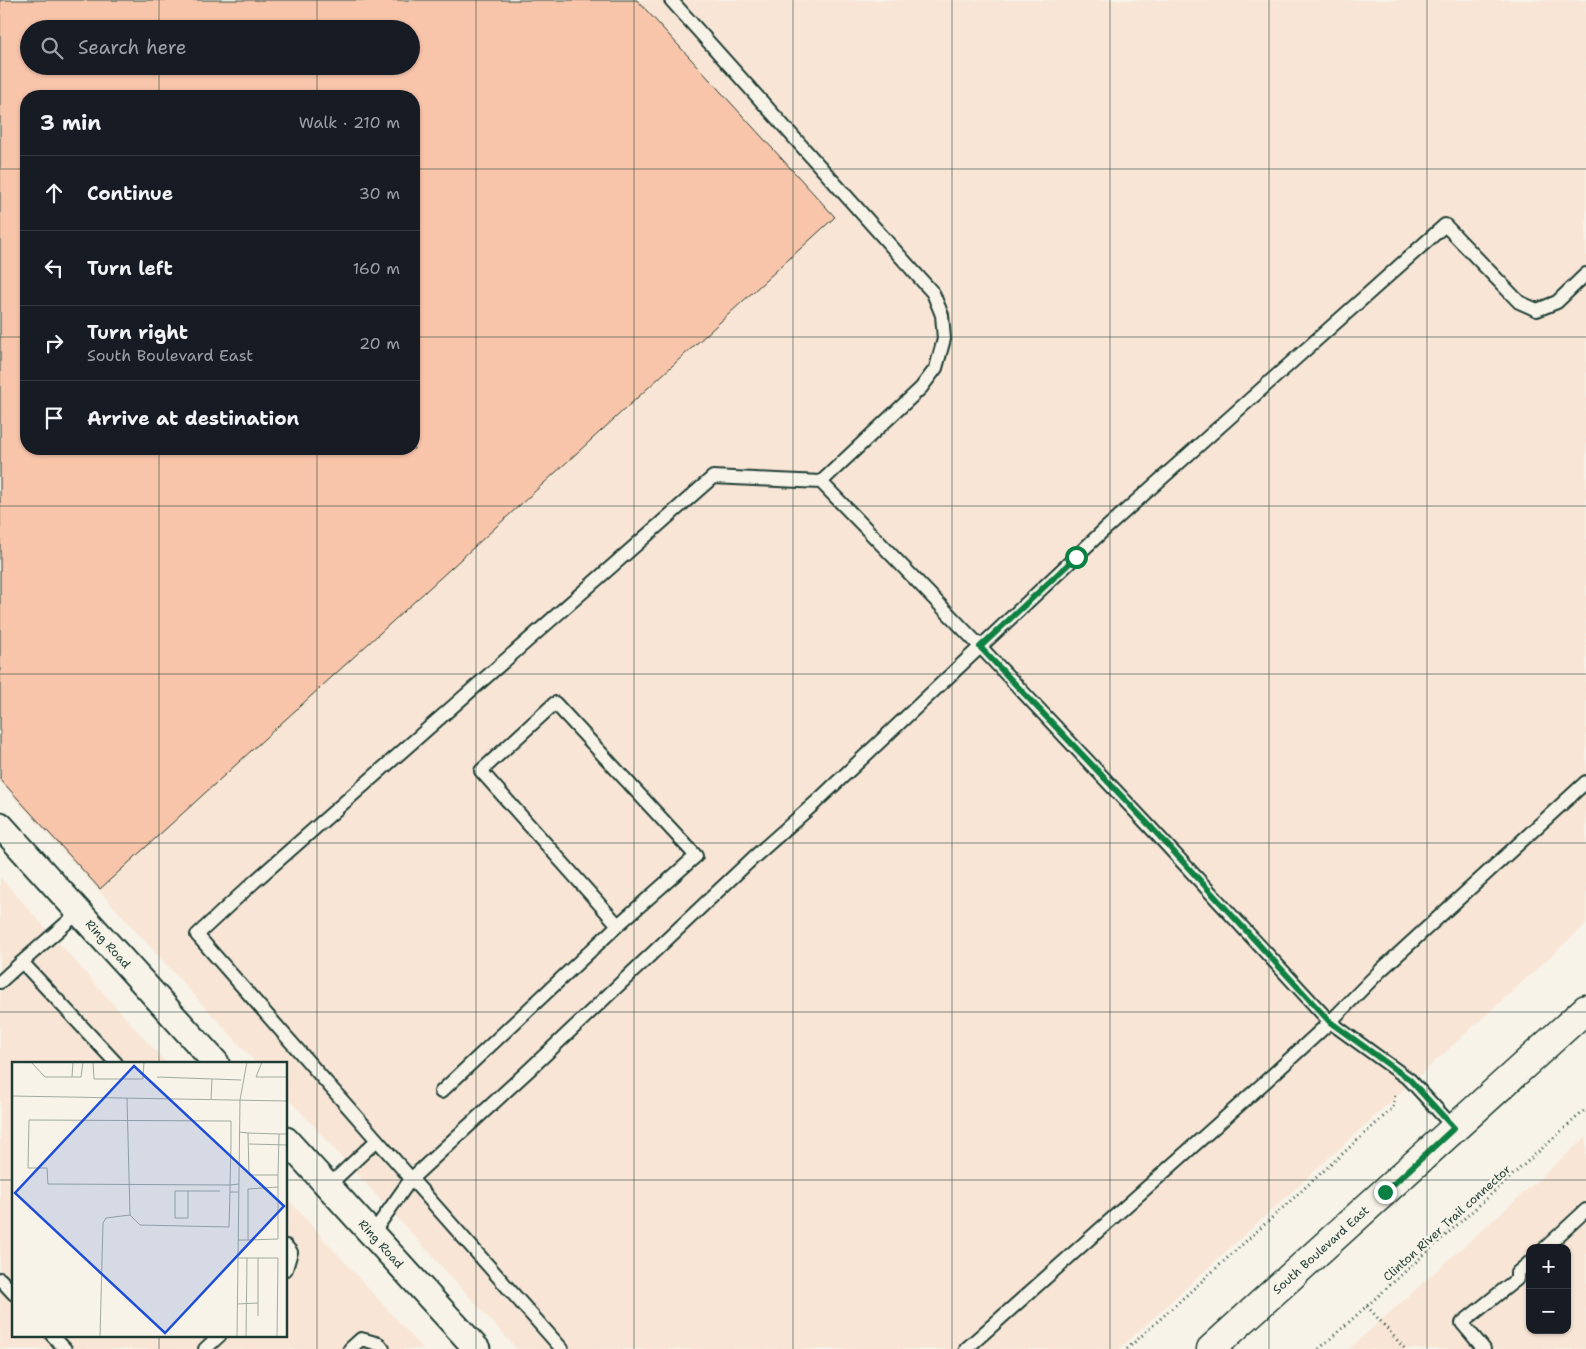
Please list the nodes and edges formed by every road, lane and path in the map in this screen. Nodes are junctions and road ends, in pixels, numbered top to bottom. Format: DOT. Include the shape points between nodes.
graph roads {
  1 [pos="671,0"];
  2 [pos="1586,274"];
  3 [pos="821,482"];
  4 [pos="980,647"];
  5 [pos="1586,782"];
  6 [pos="0,825"];
  7 [pos="79,912"];
  8 [pos="618,925"];
  9 [pos="22,962"];
  10 [pos="0,982"];
  11 [pos="1586,1009"];
  12 [pos="1330,1022"];
  13 [pos="115,1062"];
  14 [pos="215,1062"];
  15 [pos="441,1092"];
  16 [pos="1395,1096"];
  17 [pos="1586,1109"];
  18 [pos="1454,1128"];
  19 [pos="377,1140"];
  20 [pos="288,1142"];
  21 [pos="411,1179"];
  22 [pos="328,1186"];
  23 [pos="1586,1210"];
  24 [pos="372,1234"];
  25 [pos="1549,1244"];
  26 [pos="288,1248"];
  27 [pos="288,1263"];
  28 [pos="1526,1265"];
  29 [pos="0,1279"];
  30 [pos="12,1292"];
  31 [pos="1367,1306"];
  32 [pos="53,1336"];
  33 [pos="219,1336"];
  34 [pos="65,1349"];
  35 [pos="205,1349"];
  36 [pos="350,1349"];
  37 [pos="383,1349"];
  38 [pos="477,1349"];
  39 [pos="562,1349"];
  40 [pos="966,1349"];
  41 [pos="1127,1349"];
  42 [pos="1211,1349"];
  43 [pos="1319,1349"];
  44 [pos="1405,1349"];
  45 [pos="1484,1349"];
  1 -- 3 [label="lane" via="933,293 942,315 944,339 931,375"];
  2 -- 4 [label="lane" via="1557,302 1537,310 1519,302 1445,225 1104,530"];
  3 -- 4 [label="lane"];
  3 -- 19 [label="lane" via="713,477 197,935"];
  4 -- 12 [label="lane"];
  4 -- 21 [label="lane"];
  5 -- 12 [label="lane" via="1381,970"];
  6 -- 7 [label="street, Ring Road"];
  7 -- 9 [label="lane"];
  7 -- 14 [label="street, Ring Road"];
  8 -- 8 [label="lane" via="696,856 555,704 481,771"];
  8 -- 15 [label="lane"];
  9 -- 10 [label="lane"];
  9 -- 13 [label="lane"];
  11 -- 18 [label="street, South Boulevard East"];
  12 -- 18 [label="lane" via="1410,1080"];
  12 -- 40 [label="lane"];
  16 -- 41 [label="path" via="1393,1108"];
  17 -- 31 [label="path, Clinton River Trail connector"];
  18 -- 42 [label="street, South Boulevard East"];
  19 -- 21 [label="lane"];
  19 -- 22 [label="lane"];
  20 -- 22 [label="street, Ring Road"];
  21 -- 24 [label="lane"];
  21 -- 39 [label="lane"];
  22 -- 24 [label="street, Ring Road"];
  23 -- 25 [label="lane"];
  24 -- 38 [label="street, Ring Road"];
  26 -- 27 [label="lane" via="292,1252"];
  28 -- 45 [label="lane" via="1517,1273 1517,1279 1462,1323"];
  29 -- 30 [label="lane"];
  31 -- 43 [label="path, Clinton River Trail connector"];
  31 -- 44 [label="path"];
  32 -- 34 [label="lane"];
  33 -- 35 [label="lane"];
  36 -- 37 [label="lane" via="361,1339 379,1344"];
}
